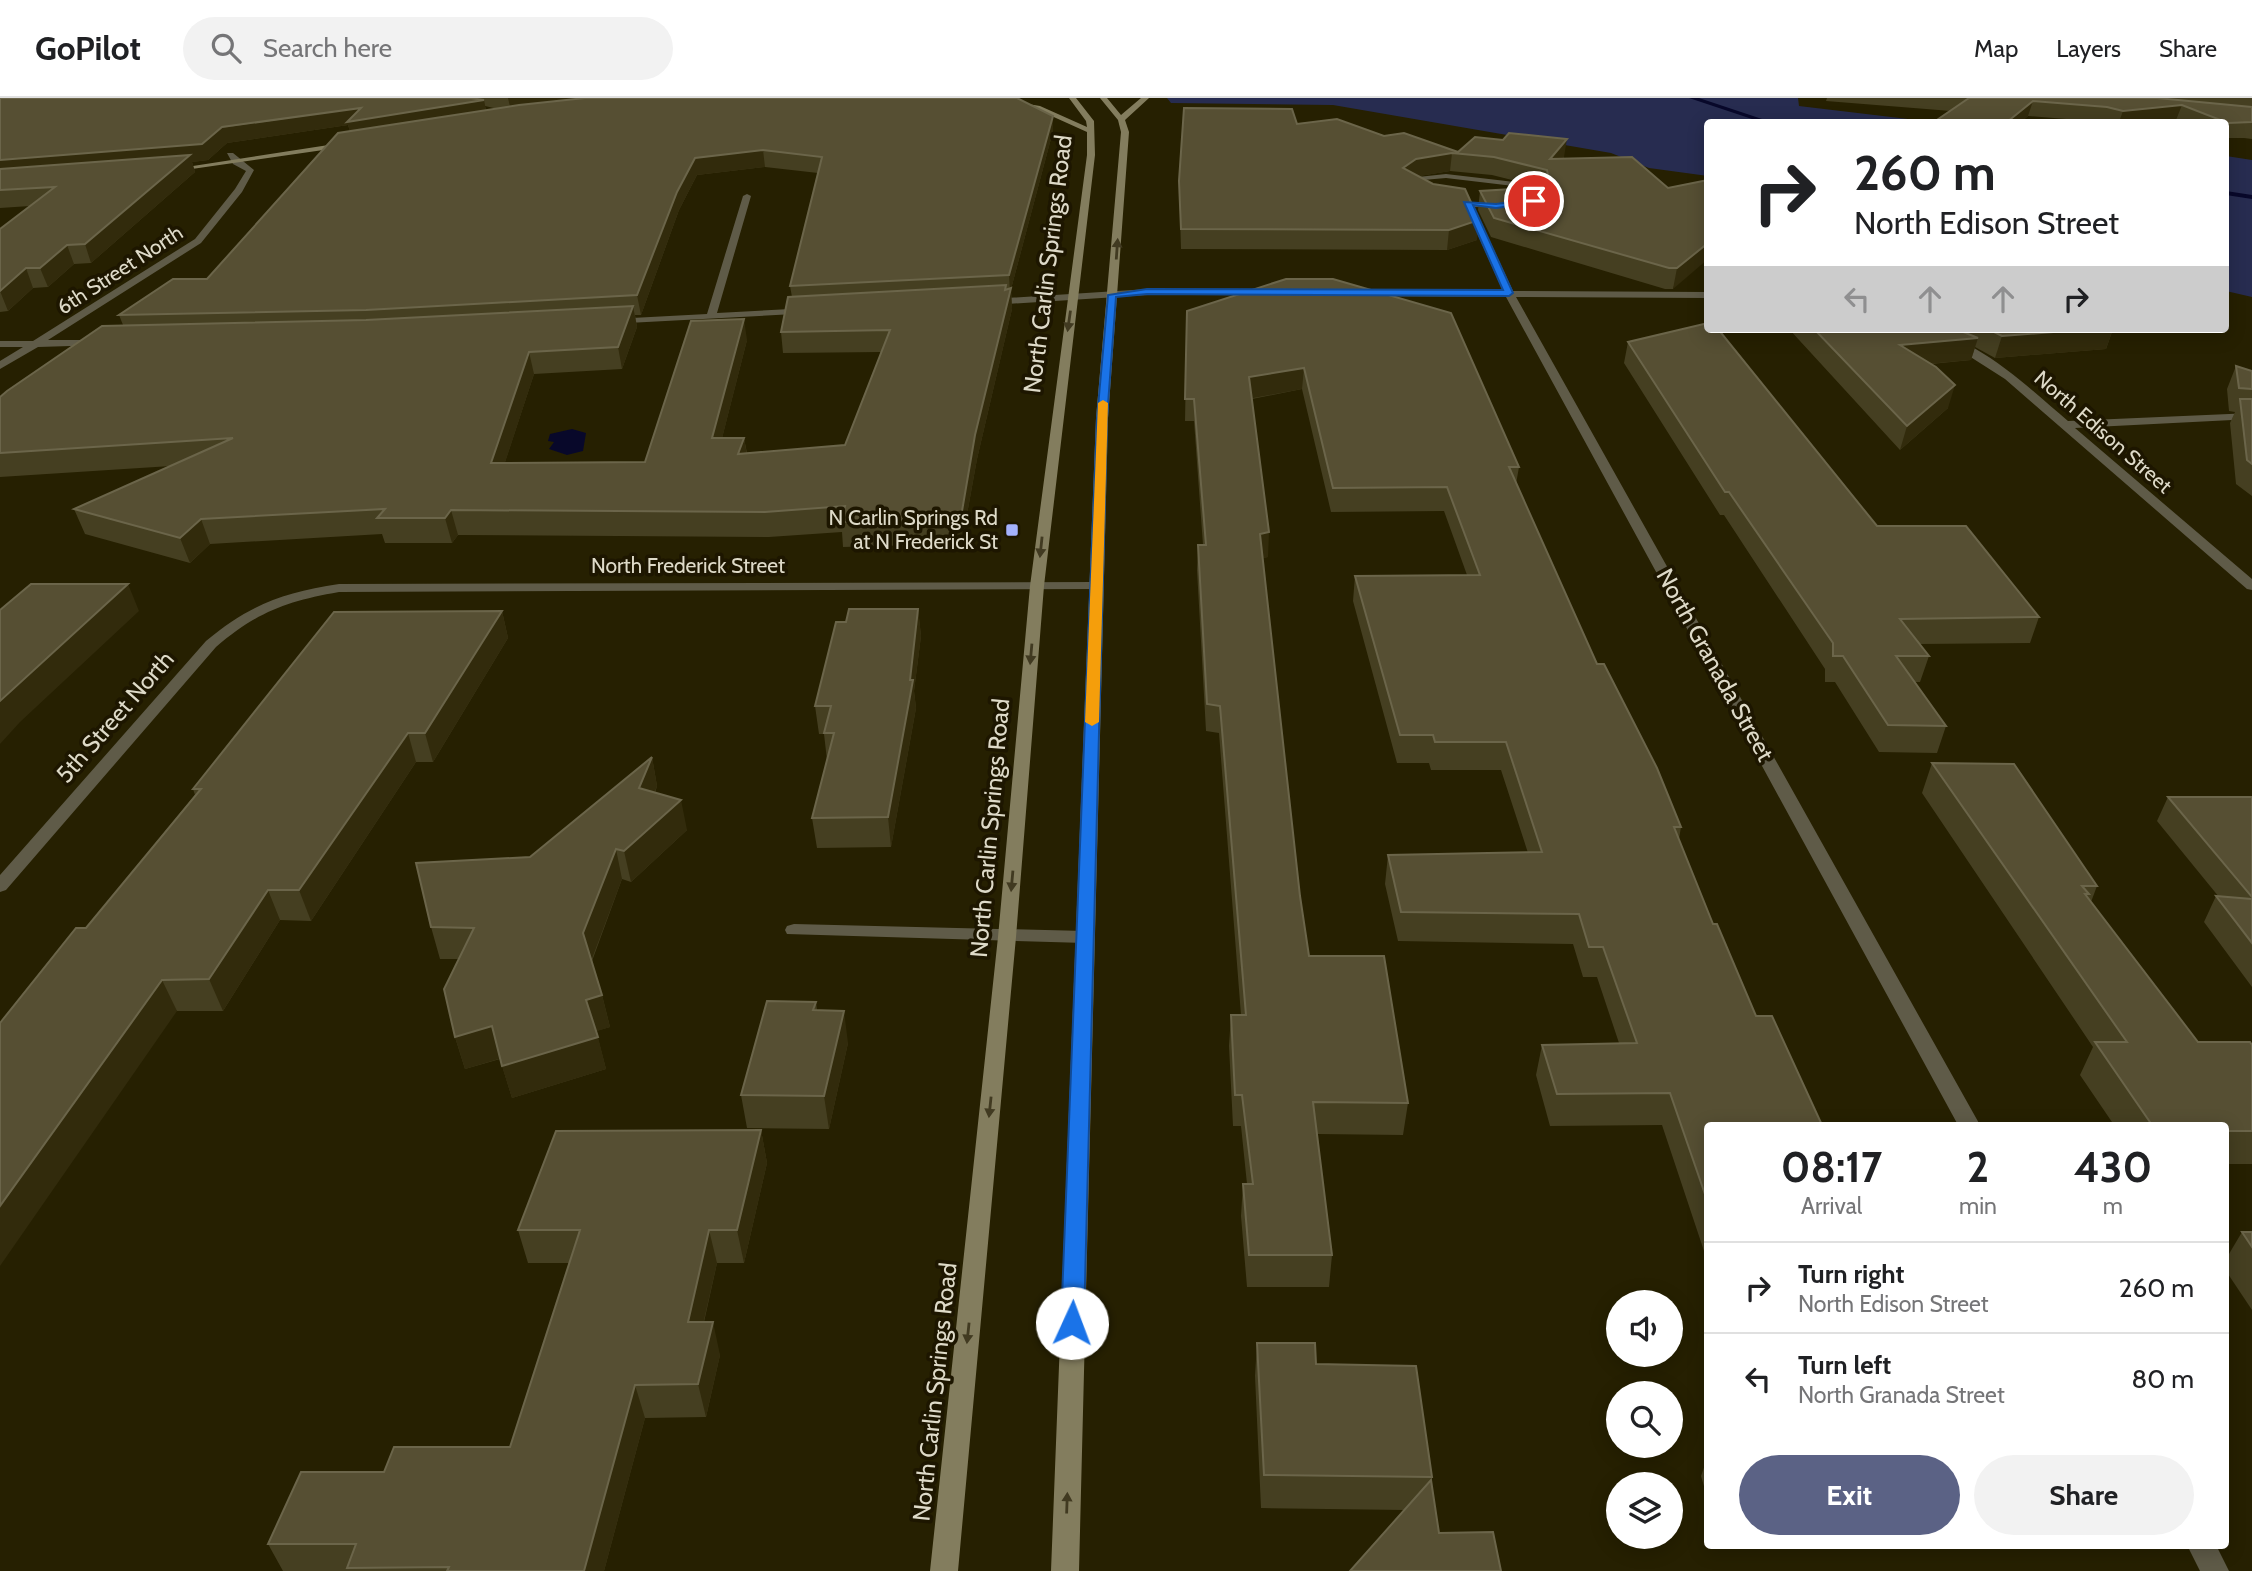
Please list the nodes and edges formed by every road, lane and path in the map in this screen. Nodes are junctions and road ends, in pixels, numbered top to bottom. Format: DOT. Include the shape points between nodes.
graph roads {
  1 [pos="995,98"];
  2 [pos="1072,98"];
  3 [pos="1102,98"];
  4 [pos="1146,98"];
  5 [pos="1121,120"];
  6 [pos="1092,132"];
  7 [pos="356,139"];
  8 [pos="233,159"];
  9 [pos="161,168"];
  10 [pos="747,196"];
  11 [pos="1467,202"];
  12 [pos="1285,292"];
  13 [pos="1340,293"];
  14 [pos="1509,293"];
  15 [pos="1112,295"];
  16 [pos="1704,295"];
  17 [pos="1072,297"];
  18 [pos="980,303"];
  19 [pos="819,310"];
  20 [pos="711,316"];
  21 [pos="600,323"];
  22 [pos="1924,333"];
  23 [pos="107,343"];
  24 [pos="0,344"];
  25 [pos="34,344"];
  26 [pos="0,366"];
  27 [pos="2252,416"];
  28 [pos="2065,425"];
  29 [pos="1037,586"];
  30 [pos="1096,586"];
  31 [pos="2252,586"];
  32 [pos="281,598"];
  33 [pos="0,886"];
  34 [pos="794,930"];
  35 [pos="1007,937"];
  36 [pos="1085,937"];
  37 [pos="1967,1122"];
  38 [pos="2203,1549"];
  39 [pos="944,1571"];
  40 [pos="1065,1571"];
  41 [pos="2215,1571"];
  1 -- 6 [label="main road" via="1038,107"];
  2 -- 6 [label="main road, North Carlin Springs Road" via="1084,110"];
  3 -- 5 [label="main road"];
  4 -- 5 [label="main road"];
  15 -- 5 [label="main road, one-way" via="1124,156"];
  6 -- 17 [label="main road, North Carlin Springs Road"];
  7 -- 8 [label="main road"];
  8 -- 9 [label="main road"];
  8 -- 25 [label="street, 6th Street North" via="250,170 198,241"];
  10 -- 20 [label="street"];
  11 -- 11 [label="street" via="1518,205 1541,197 1539,191 1523,185 1446,176 1412,181 1408,187 1417,194"];
  11 -- 14 [label="street, North Granada Street"];
  12 -- 15 [label="street"];
  13 -- 14 [label="street"];
  14 -- 16 [label="street"];
  14 -- 37 [label="street, North Granada Street"];
  15 -- 17 [label="street"];
  15 -- 30 [label="main road"];
  17 -- 18 [label="street"];
  17 -- 29 [label="main road, North Carlin Springs Road, one-way"];
  19 -- 20 [label="street"];
  20 -- 21 [label="street"];
  22 -- 28 [label="street, North Edison Street" via="1974,354"];
  23 -- 25 [label="street"];
  24 -- 25 [label="street"];
  25 -- 26 [label="street, 6th Street North"];
  27 -- 28 [label="street"];
  28 -- 31 [label="street, North Edison Street"];
  29 -- 30 [label="street, North Frederick Street"];
  29 -- 32 [label="street, North Frederick Street" via="339,588"];
  29 -- 35 [label="main road, North Carlin Springs Road, one-way"];
  30 -- 36 [label="main road"];
  32 -- 33 [label="street, 5th Street North" via="240,618 211,644"];
  34 -- 35 [label="street"];
  35 -- 36 [label="street"];
  35 -- 39 [label="main road, North Carlin Springs Road, one-way"];
  40 -- 36 [label="main road, one-way"];
  38 -- 41 [label="street"];
}
